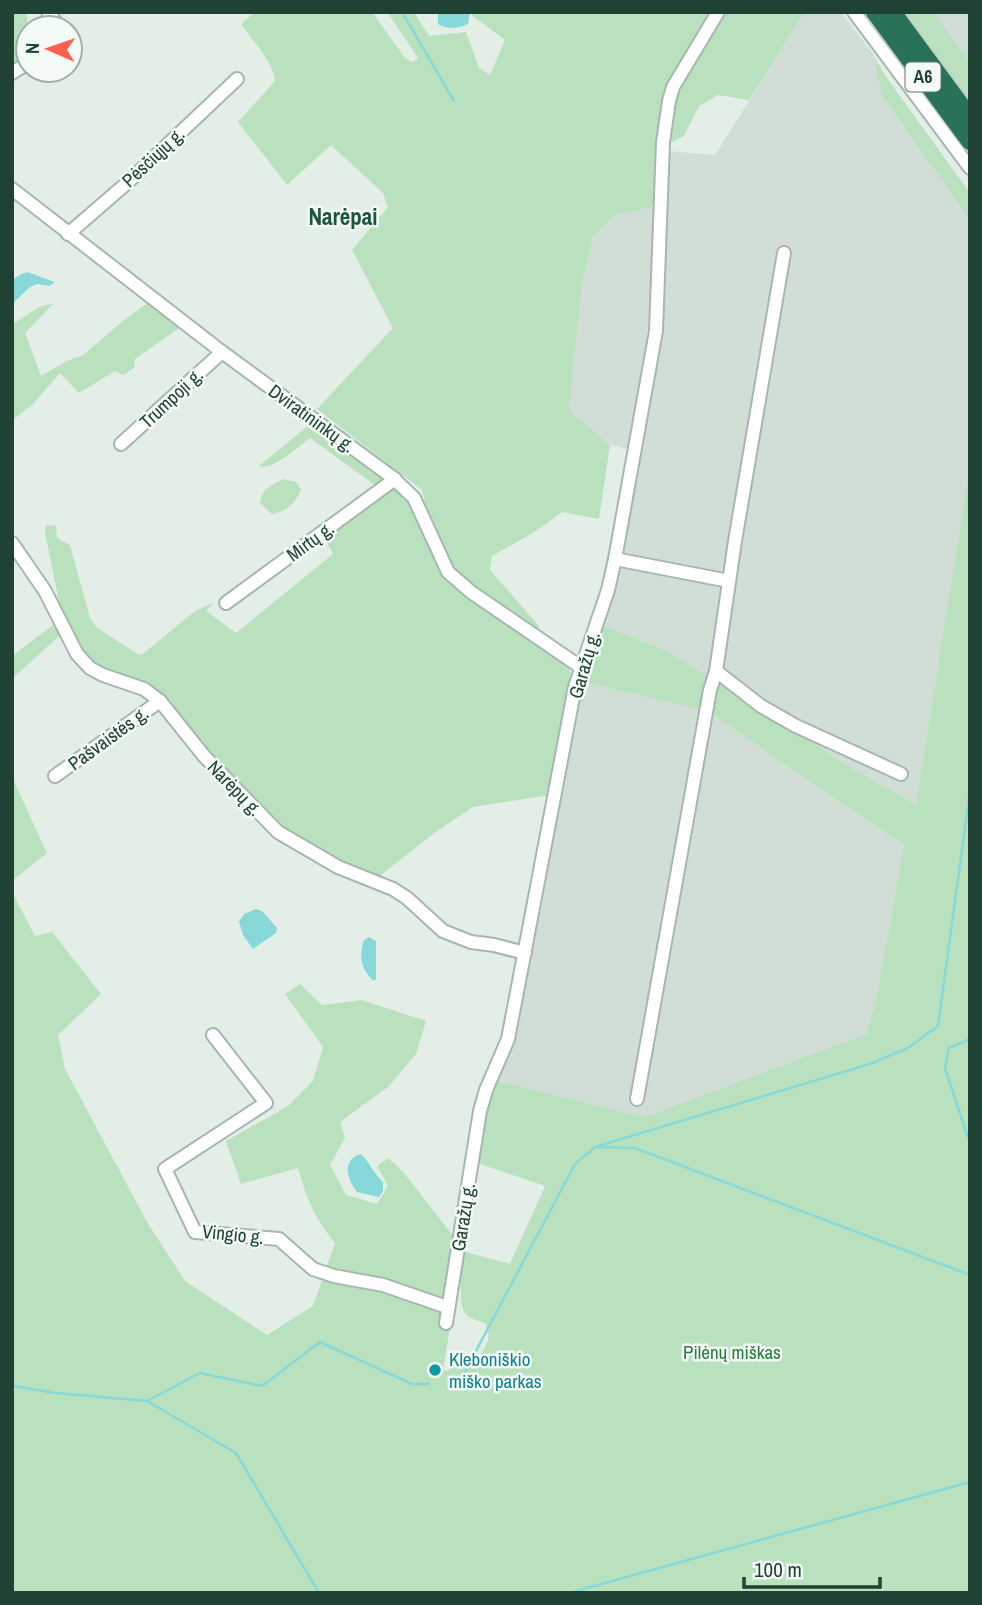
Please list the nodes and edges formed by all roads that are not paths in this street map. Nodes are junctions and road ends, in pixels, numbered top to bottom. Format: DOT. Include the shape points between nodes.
graph roads {
  1 [pos="718,12"];
  2 [pos="854,12"];
  3 [pos="875,12"];
  4 [pos="894,14"];
  5 [pos="237,79"];
  6 [pos="970,118"];
  7 [pos="970,141"];
  8 [pos="970,168"];
  9 [pos="12,189"];
  10 [pos="68,234"];
  11 [pos="784,253"];
  12 [pos="222,352"];
  13 [pos="121,444"];
  14 [pos="395,479"];
  15 [pos="12,543"];
  16 [pos="615,559"];
  17 [pos="729,581"];
  18 [pos="226,603"];
  19 [pos="582,668"];
  20 [pos="716,671"];
  21 [pos="160,701"];
  22 [pos="901,774"];
  23 [pos="55,775"];
  24 [pos="525,953"];
  25 [pos="213,1035"];
  26 [pos="637,1098"];
  27 [pos="447,1307"];
  28 [pos="446,1323"];
  1 -- 16 [label="street, Garažų g." via="669,101 663,142 656,331"];
  2 -- 8 [label="street"];
  3 -- 7 [label="highway, A6"];
  4 -- 6 [label="highway, A6"];
  5 -- 10 [label="street, Pėsčiųjų g."];
  9 -- 10 [label="street, Dviratininkų g."];
  10 -- 12 [label="street, Dviratininkų g."];
  11 -- 17 [label="street"];
  12 -- 13 [label="street, Trumpoji g."];
  12 -- 14 [label="street, Dviratininkų g."];
  14 -- 18 [label="street, Mirtų g."];
  14 -- 19 [label="street, Dviratininkų g." via="414,498 448,572"];
  15 -- 21 [label="street, Narėpų g." via="45,591 77,654 90,668 144,689"];
  16 -- 17 [label="street"];
  16 -- 19 [label="street, Garažų g."];
  17 -- 20 [label="street"];
  19 -- 24 [label="street, Garažų g."];
  20 -- 22 [label="street" via="796,726"];
  20 -- 26 [label="street"];
  21 -- 23 [label="street, Pašvaistės g."];
  21 -- 24 [label="street, Narėpų g." via="204,756 278,832 338,867 393,889 443,931"];
  24 -- 27 [label="street, Garažų g." via="508,1040 480,1111"];
  25 -- 27 [label="street, Vingio g." via="266,1103 165,1169 195,1232 279,1239 313,1269 383,1285"];
  27 -- 28 [label="street, Garažų g."];
}
